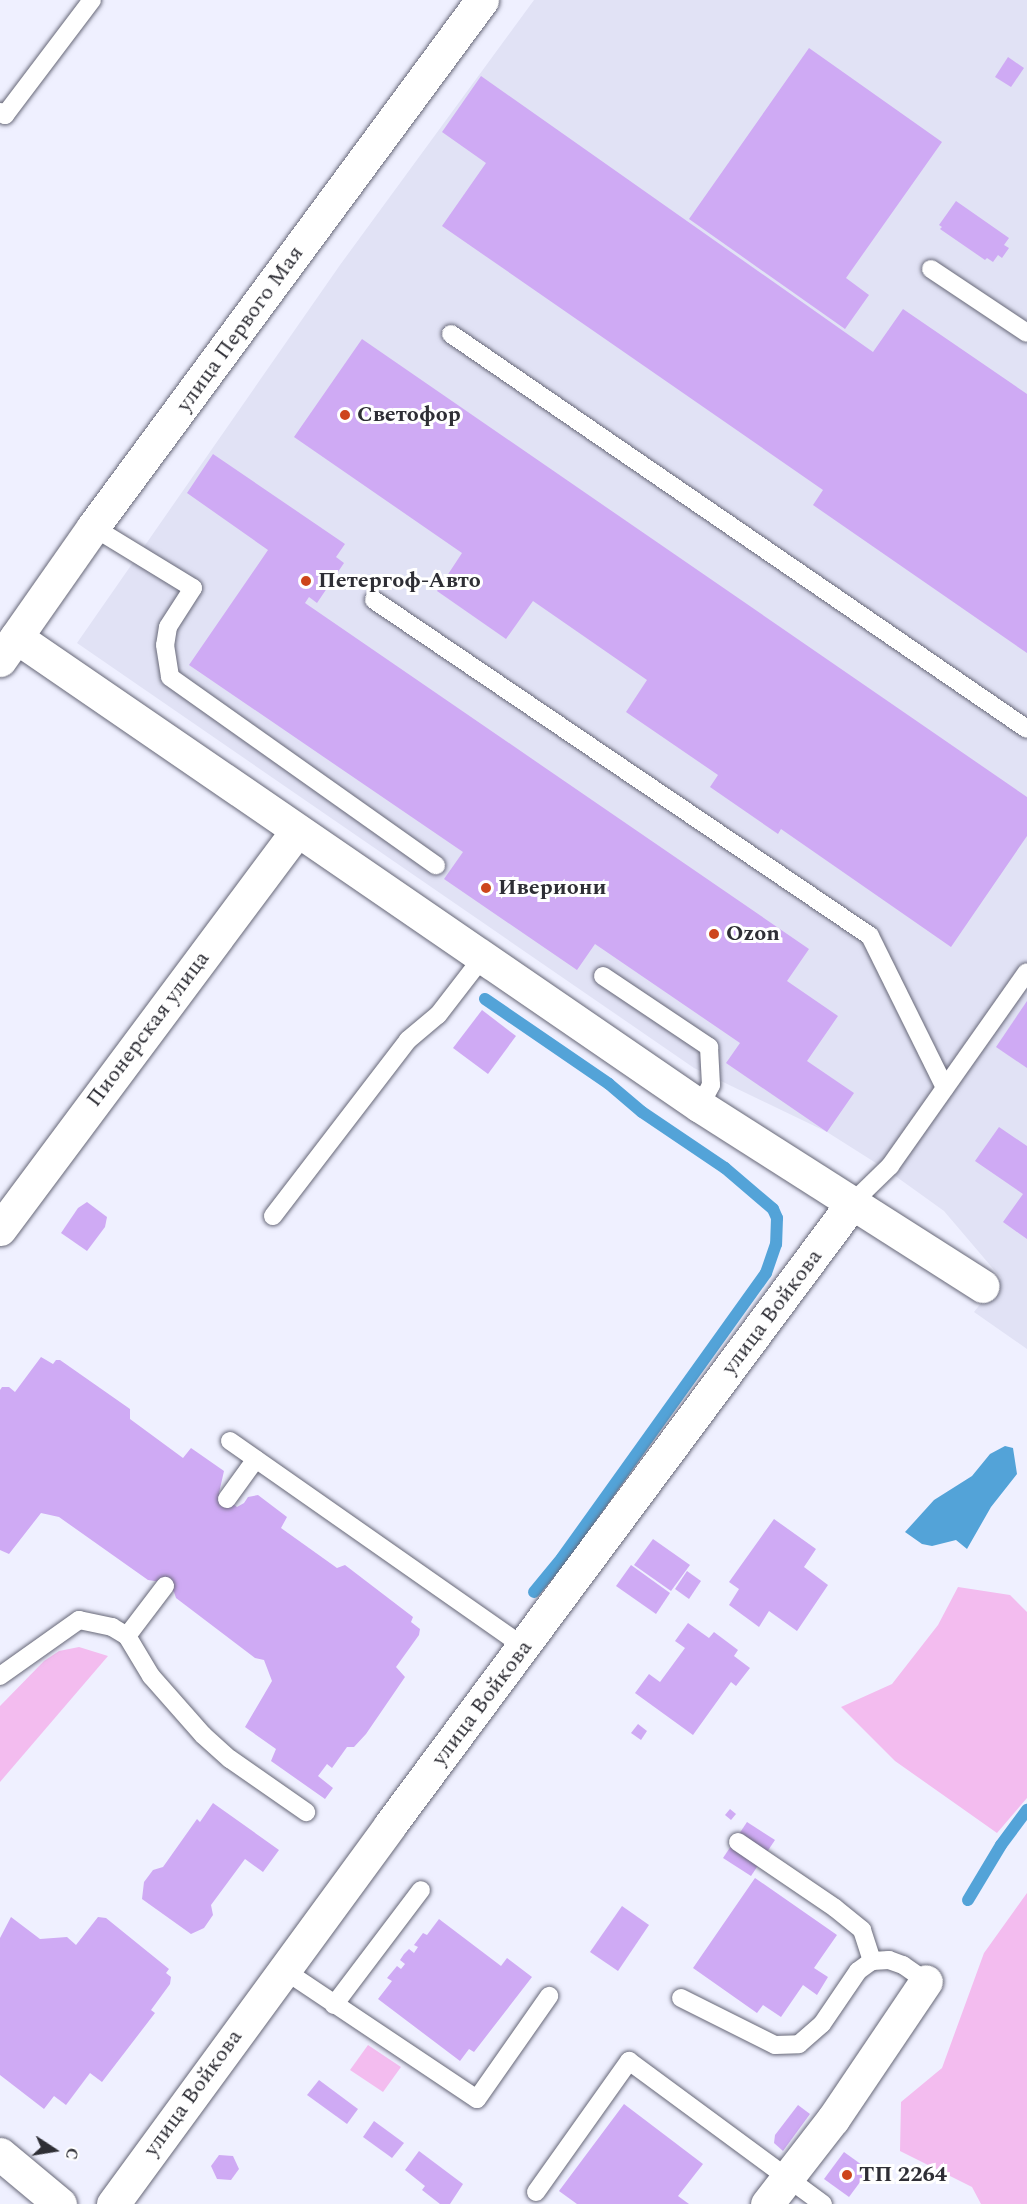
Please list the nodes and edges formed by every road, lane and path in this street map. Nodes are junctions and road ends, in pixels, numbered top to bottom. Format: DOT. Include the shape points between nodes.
graph roads {
  1 [pos="92,0"];
  2 [pos="482,0"];
  3 [pos="0,112"];
  4 [pos="931,269"];
  5 [pos="1027,333"];
  6 [pos="451,334"];
  7 [pos="93,527"];
  8 [pos="374,600"];
  9 [pos="8,648"];
  10 [pos="1027,729"];
  11 [pos="297,830"];
  12 [pos="436,865"];
  13 [pos="482,958"];
  14 [pos="1027,972"];
  15 [pos="603,976"];
  16 [pos="945,1088"];
  17 [pos="700,1106"];
  18 [pos="853,1202"];
  19 [pos="273,1216"];
  20 [pos="0,1229"];
  21 [pos="983,1286"];
  22 [pos="230,1441"];
  23 [pos="256,1459"];
  24 [pos="227,1499"];
  25 [pos="165,1586"];
  26 [pos="127,1636"];
  27 [pos="524,1647"];
  28 [pos="1,1673"];
  29 [pos="306,1812"];
  30 [pos="738,1842"];
  31 [pos="421,1890"];
  32 [pos="872,1961"];
  33 [pos="284,1970"];
  34 [pos="926,1982"];
  35 [pos="549,1996"];
  36 [pos="681,1998"];
  37 [pos="334,2005"];
  38 [pos="0,2154"];
  39 [pos="788,2176"];
  40 [pos="536,2192"];
  41 [pos="60,2204"];
  42 [pos="113,2204"];
  43 [pos="767,2204"];
  44 [pos="824,2204"];
  1 -- 3 [label="lane" via="4,115"];
  2 -- 7 [label="street, улица Первого Мая"];
  4 -- 5 [label="lane"];
  6 -- 10 [label="lane"];
  7 -- 9 [label="street, улица Первого Мая"];
  7 -- 12 [label="lane" via="193,588 168,627 165,645 170,677"];
  8 -- 16 [label="lane" via="870,936"];
  9 -- 11 [label="street"];
  11 -- 13 [label="street"];
  11 -- 20 [label="street, Пионерская улица"];
  13 -- 17 [label="street"];
  13 -- 19 [label="lane" via="438,1016 408,1040"];
  14 -- 16 [label="lane"];
  15 -- 17 [label="lane" via="709,1047 711,1085"];
  16 -- 18 [label="lane" via="887,1170"];
  17 -- 18 [label="street"];
  18 -- 21 [label="street"];
  18 -- 27 [label="street, улица Войкова"];
  22 -- 23 [label="lane"];
  23 -- 24 [label="lane"];
  23 -- 27 [label="lane"];
  25 -- 26 [label="lane"];
  26 -- 28 [label="lane" via="112,1627 79,1620"];
  26 -- 29 [label="lane" via="151,1676 204,1735 230,1759"];
  27 -- 33 [label="street, улица Войкова"];
  30 -- 32 [label="lane" via="862,1930"];
  31 -- 37 [label="lane"];
  32 -- 34 [label="lane" via="889,1960 903,1965"];
  32 -- 36 [label="lane" via="858,1971 822,2024 799,2044 775,2045"];
  33 -- 37 [label="lane"];
  33 -- 42 [label="street, улица Войкова"];
  34 -- 39 [label="street" via="833,2119"];
  35 -- 37 [label="lane" via="477,2099"];
  38 -- 41 [label="street"];
  39 -- 40 [label="lane" via="629,2061"];
  39 -- 43 [label="street"];
  39 -- 44 [label="lane"];
}
